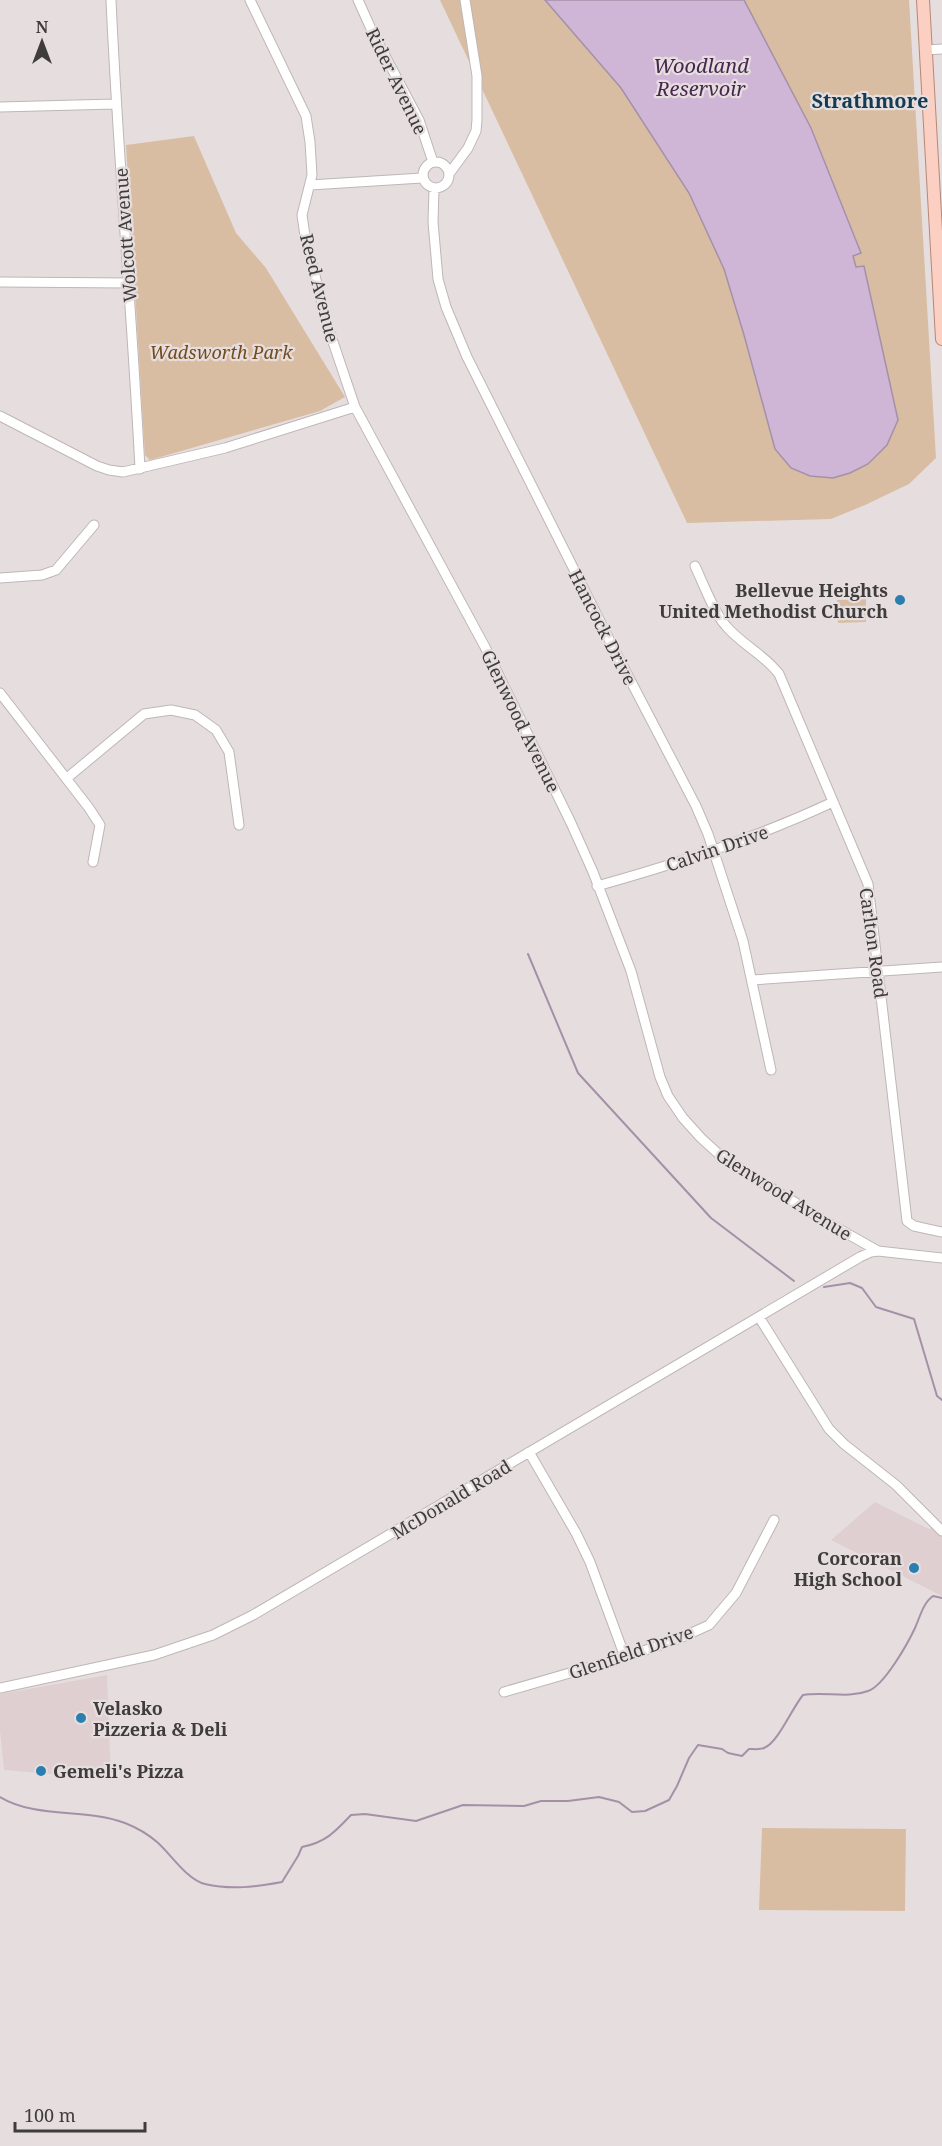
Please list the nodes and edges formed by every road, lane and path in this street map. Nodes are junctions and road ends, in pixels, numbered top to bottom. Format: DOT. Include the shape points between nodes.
graph roads {
  1 [pos="111,0"];
  2 [pos="250,0"];
  3 [pos="358,0"];
  4 [pos="465,0"];
  5 [pos="923,0"];
  6 [pos="942,49"];
  7 [pos="926,50"];
  8 [pos="116,104"];
  9 [pos="0,107"];
  10 [pos="433,162"];
  11 [pos="449,174"];
  12 [pos="422,178"];
  13 [pos="310,185"];
  14 [pos="434,189"];
  15 [pos="0,282"];
  16 [pos="129,283"];
  17 [pos="942,339"];
  18 [pos="355,407"];
  19 [pos="0,416"];
  20 [pos="140,469"];
  21 [pos="94,525"];
  22 [pos="695,566"];
  23 [pos="0,578"];
  24 [pos="0,693"];
  25 [pos="67,778"];
  26 [pos="833,802"];
  27 [pos="239,825"];
  28 [pos="714,851"];
  29 [pos="93,862"];
  30 [pos="597,886"];
  31 [pos="942,967"];
  32 [pos="879,972"];
  33 [pos="752,980"];
  34 [pos="771,1070"];
  35 [pos="942,1232"];
  36 [pos="878,1251"];
  37 [pos="942,1258"];
  38 [pos="759,1317"];
  39 [pos="529,1452"];
  40 [pos="774,1520"];
  41 [pos="942,1531"];
  42 [pos="625,1657"];
  43 [pos="0,1688"];
  44 [pos="504,1692"];
  1 -- 8 [label="street, Wolcott Avenue"];
  2 -- 13 [label="street, Reed Avenue" via="306,116"];
  3 -- 10 [label="street, Rider Avenue" via="419,120"];
  4 -- 11 [label="street" via="476,66 476,131"];
  5 -- 7 [label="main road"];
  6 -- 7 [label="street"];
  7 -- 17 [label="main road"];
  8 -- 9 [label="street"];
  8 -- 16 [label="street, Wolcott Avenue"];
  10 -- 11 [label="street" via="445,166"];
  10 -- 12 [label="street" via="426,166"];
  11 -- 14 [label="street" via="445,185"];
  12 -- 13 [label="street"];
  12 -- 14 [label="street"];
  13 -- 18 [label="street, Reed Avenue" via="302,215 305,236 328,327"];
  14 -- 28 [label="street, Hancock Drive" via="438,279 450,317 696,806"];
  15 -- 16 [label="street"];
  16 -- 20 [label="street, Wolcott Avenue"];
  18 -- 20 [label="street" via="225,448"];
  18 -- 30 [label="street, Glenwood Avenue" via="485,647 571,823"];
  19 -- 20 [label="street" via="97,466 123,472"];
  21 -- 23 [label="street" via="56,570"];
  22 -- 26 [label="street, Carlton Road" via="723,624 778,674"];
  24 -- 25 [label="street"];
  25 -- 27 [label="street" via="144,714 171,710 195,715 216,730 229,752"];
  25 -- 29 [label="street" via="100,825"];
  26 -- 28 [label="street, Calvin Drive"];
  26 -- 32 [label="street, Carlton Road" via="868,884"];
  28 -- 30 [label="street, Calvin Drive"];
  28 -- 33 [label="street, Hancock Drive"];
  30 -- 36 [label="street, Glenwood Avenue" via="631,971 660,1077 683,1118 723,1158"];
  31 -- 32 [label="street"];
  32 -- 33 [label="street"];
  32 -- 35 [label="street, Carlton Road" via="907,1221"];
  33 -- 34 [label="street, Hancock Drive"];
  36 -- 37 [label="street, Glenwood Avenue"];
  36 -- 38 [label="street, McDonald Road" via="860,1257"];
  38 -- 39 [label="street, McDonald Road"];
  38 -- 41 [label="street" via="829,1429 896,1485"];
  39 -- 42 [label="street" via="580,1542"];
  39 -- 43 [label="street, McDonald Road" via="213,1635 154,1655"];
  40 -- 42 [label="street, Glenfield Drive" via="736,1593 709,1625"];
  42 -- 44 [label="street, Glenfield Drive"];
}
